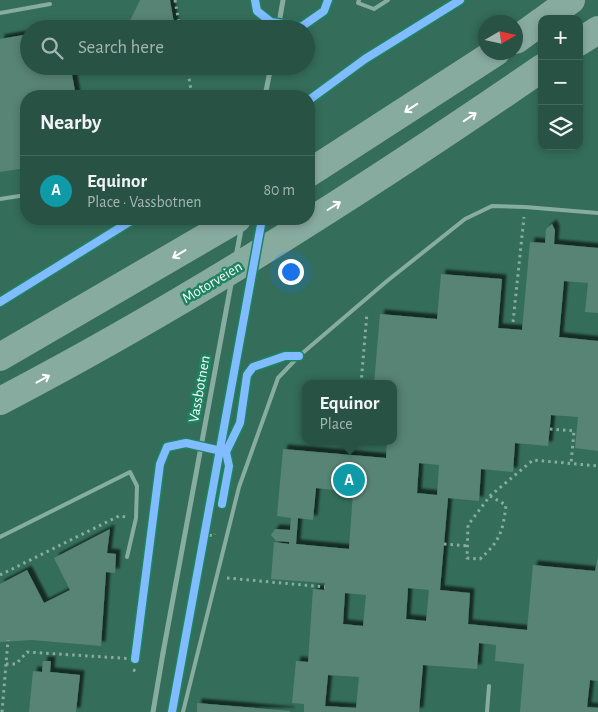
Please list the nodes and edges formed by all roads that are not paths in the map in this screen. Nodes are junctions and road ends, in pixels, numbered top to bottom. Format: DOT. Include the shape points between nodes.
graph roads {
  1 [pos="283,0"];
  2 [pos="359,0"];
  3 [pos="388,0"];
  4 [pos="571,0"];
  5 [pos="50,4"];
  6 [pos="0,14"];
  7 [pos="550,15"];
  8 [pos="280,20"];
  9 [pos="538,24"];
  10 [pos="598,30"];
  11 [pos="523,35"];
  12 [pos="583,39"];
  13 [pos="484,60"];
  14 [pos="538,71"];
  15 [pos="269,75"];
  16 [pos="266,90"];
  17 [pos="315,169"];
  18 [pos="20,195"];
  19 [pos="0,199"];
  20 [pos="598,213"];
  21 [pos="315,219"];
  22 [pos="228,225"];
  23 [pos="233,225"];
  24 [pos="305,225"];
  25 [pos="0,357"];
  26 [pos="0,401"];
  27 [pos="0,537"];
  28 [pos="127,558"];
  29 [pos="489,686"];
  30 [pos="153,712"];
  31 [pos="183,712"];
  32 [pos="487,712"];
  1 -- 8 [label="street"];
  2 -- 3 [label="lane" via="358,3 374,9"];
  4 -- 7 [label="highway"];
  5 -- 6 [label="lane"];
  9 -- 11 [label="highway"];
  10 -- 12 [label="highway"];
  13 -- 17 [label="highway, one-way"];
  21 -- 14 [label="highway, Motorveien, one-way"];
  15 -- 16 [label="street"];
  18 -- 19 [label="lane"];
  20 -- 31 [label="lane" via="492,206 465,219 368,297 278,378 238,487"];
  22 -- 25 [label="highway, one-way"];
  23 -- 30 [label="street, Vassbotnen, bridge"];
  26 -- 24 [label="highway, Motorveien, one-way" via="181,301"];
  27 -- 28 [label="lane" via="130,472 137,486 136,518"];
  29 -- 32 [label="lane"];
}
